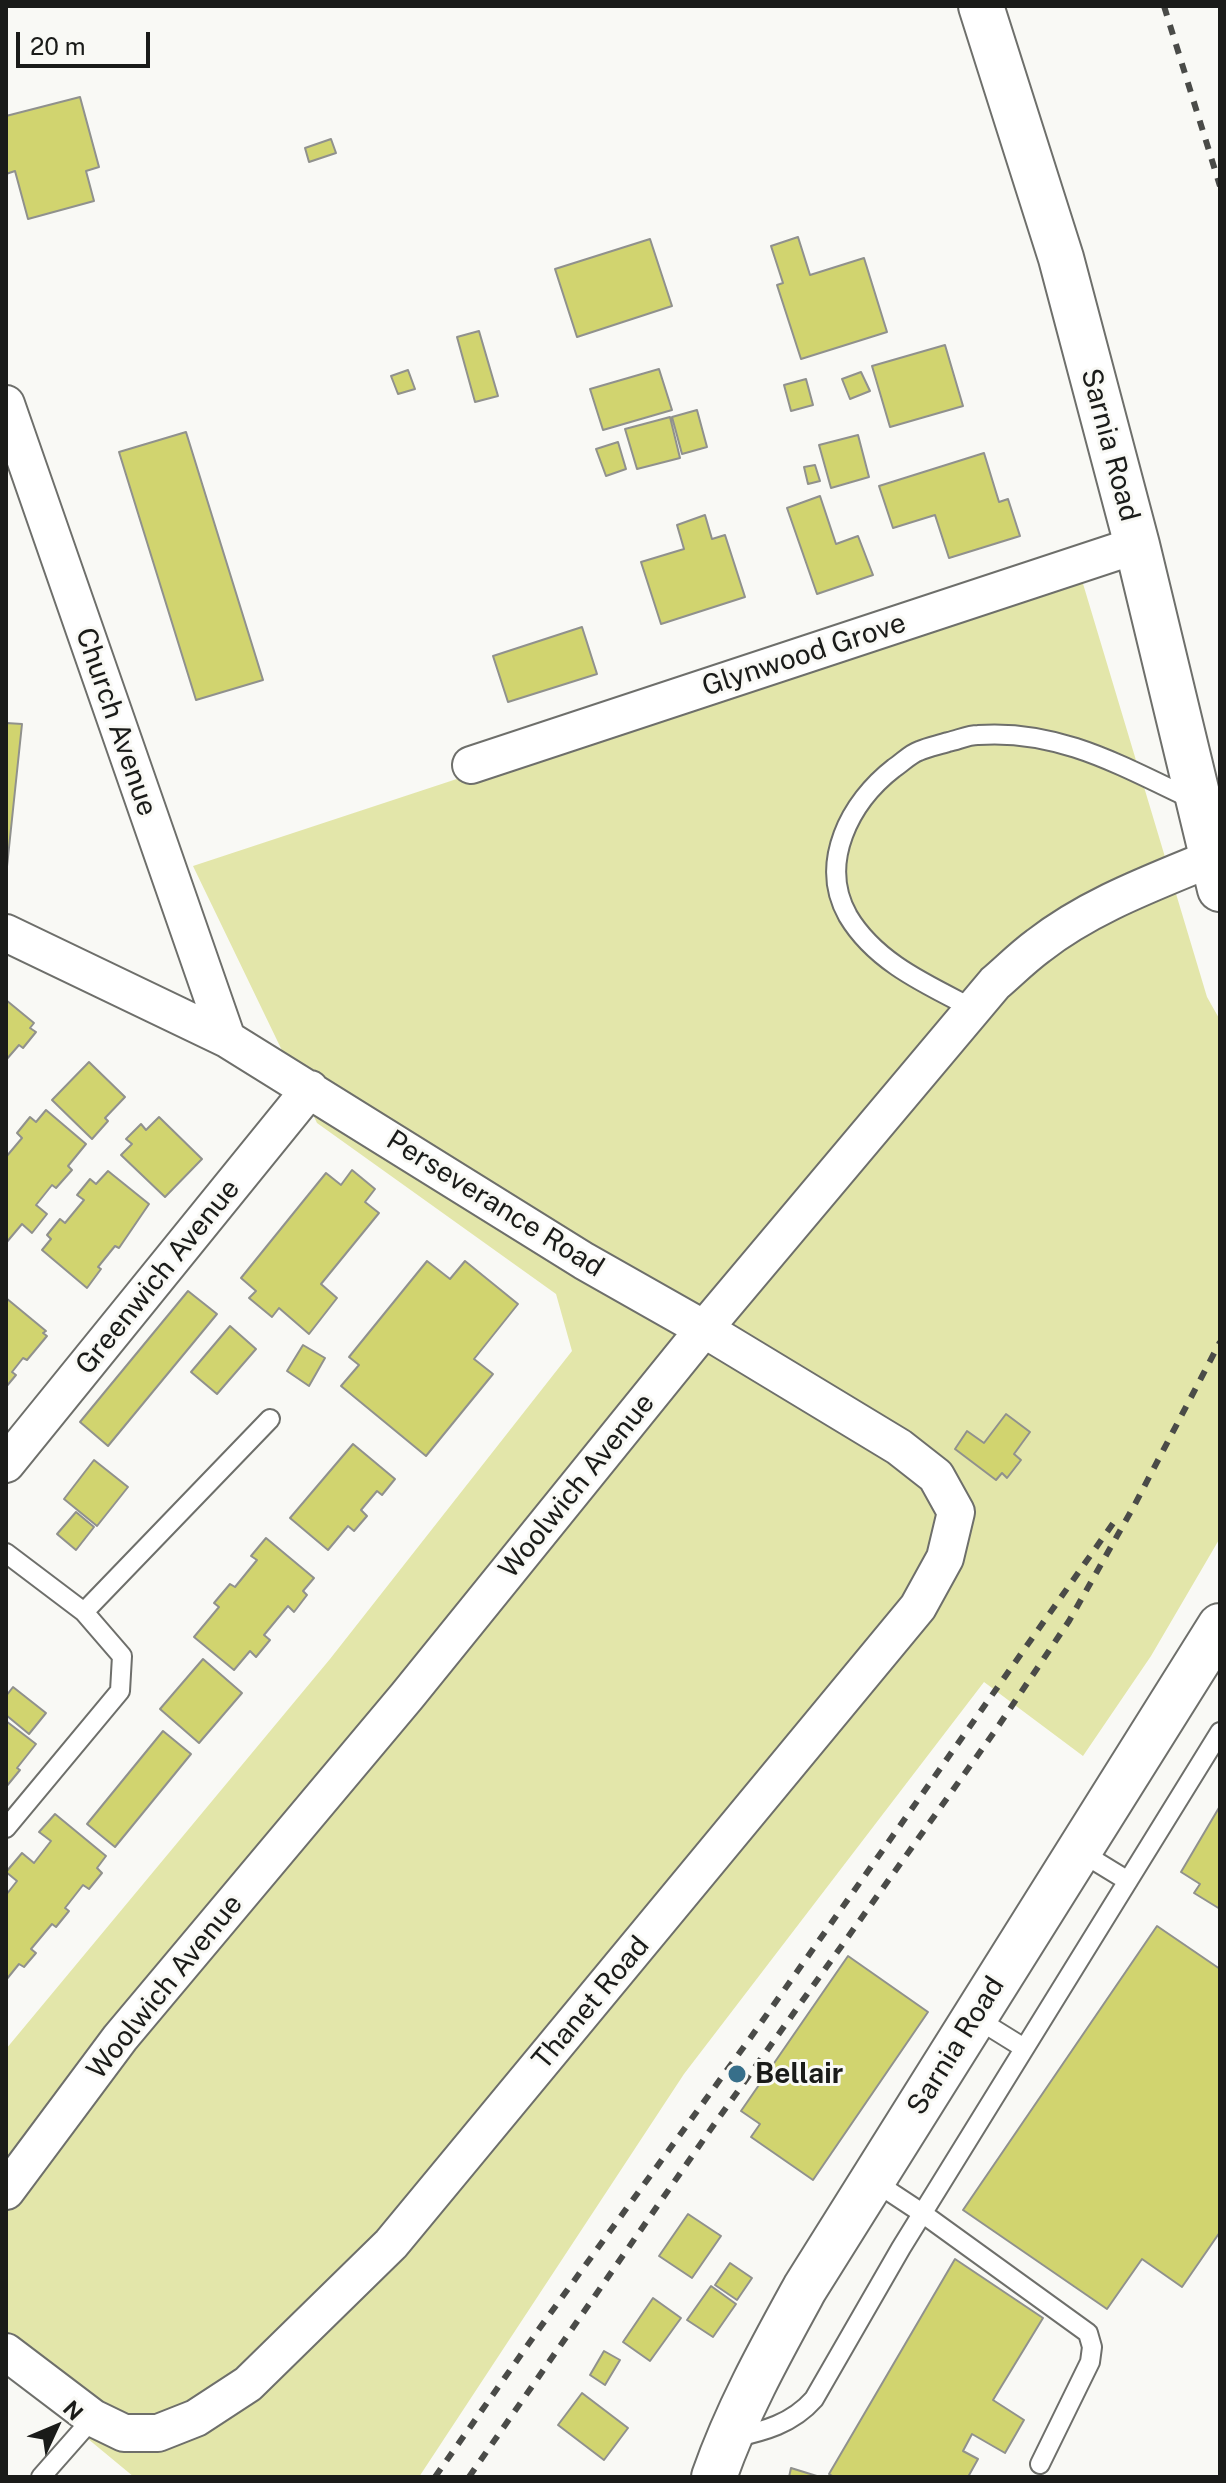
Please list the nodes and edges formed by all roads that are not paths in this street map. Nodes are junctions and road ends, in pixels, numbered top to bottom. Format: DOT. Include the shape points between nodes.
graph roads {
  1 [pos="981,6"];
  2 [pos="6,404"];
  3 [pos="1137,545"];
  4 [pos="471,765"];
  5 [pos="1198,802"];
  6 [pos="1216,874"];
  7 [pos="6,933"];
  8 [pos="974,1009"];
  9 [pos="227,1039"];
  10 [pos="310,1089"];
  11 [pos="704,1329"];
  12 [pos="270,1419"];
  13 [pos="6,1464"];
  14 [pos="956,1512"];
  15 [pos="6,1553"];
  16 [pos="84,1612"];
  17 [pos="1220,1626"];
  18 [pos="1220,1732"];
  19 [pos="6,1828"];
  20 [pos="1079,1851"];
  21 [pos="1128,1881"];
  22 [pos="974,2017"];
  23 [pos="1024,2048"];
  24 [pos="872,2180"];
  25 [pos="6,2191"];
  26 [pos="922,2213"];
  27 [pos="7,2355"];
  28 [pos="93,2418"];
  29 [pos="720,2458"];
  30 [pos="1040,2464"];
  31 [pos="41,2477"];
  1 -- 3 [label="main road, Sarnia Road" via="1061,258"];
  2 -- 9 [label="street, Church Avenue"];
  3 -- 4 [label="street, Glynwood Grove"];
  3 -- 5 [label="main road, Sarnia Road"];
  5 -- 6 [label="main road, Sarnia Road"];
  5 -- 8 [label="lane" via="1090,751 1037,736 975,734 916,752 876,783 850,818 836,856 836,885 849,916 878,953"];
  6 -- 8 [label="street, Woolwich Avenue" via="1143,886 1087,914 1039,945"];
  7 -- 9 [label="street, Perseverance Road"];
  8 -- 11 [label="street, Woolwich Avenue"];
  9 -- 10 [label="street, Perseverance Road"];
  10 -- 11 [label="street, Perseverance Road" via="584,1261"];
  10 -- 13 [label="street, Greenwich Avenue"];
  11 -- 14 [label="street, Perseverance Road" via="899,1447 936,1476"];
  11 -- 25 [label="street, Woolwich Avenue" via="120,2038"];
  12 -- 16 [label="lane"];
  14 -- 28 [label="street, Thanet Road" via="945,1558 918,1607 391,2244 248,2384 196,2418 158,2433 124,2433"];
  15 -- 16 [label="lane"];
  16 -- 19 [label="lane" via="122,1656 120,1691"];
  17 -- 20 [label="main road, Sarnia Road"];
  18 -- 21 [label="lane"];
  20 -- 21 [label="lane"];
  20 -- 22 [label="main road, Sarnia Road"];
  21 -- 23 [label="lane"];
  22 -- 23 [label="lane"];
  22 -- 24 [label="main road, Sarnia Road"];
  23 -- 26 [label="lane"];
  24 -- 26 [label="lane"];
  24 -- 29 [label="main road, Sarnia Road" via="805,2288"];
  26 -- 29 [label="lane" via="814,2399 785,2422"];
  26 -- 30 [label="lane" via="1088,2333 1090,2362"];
  27 -- 28 [label="street"];
  28 -- 31 [label="lane"];
}
